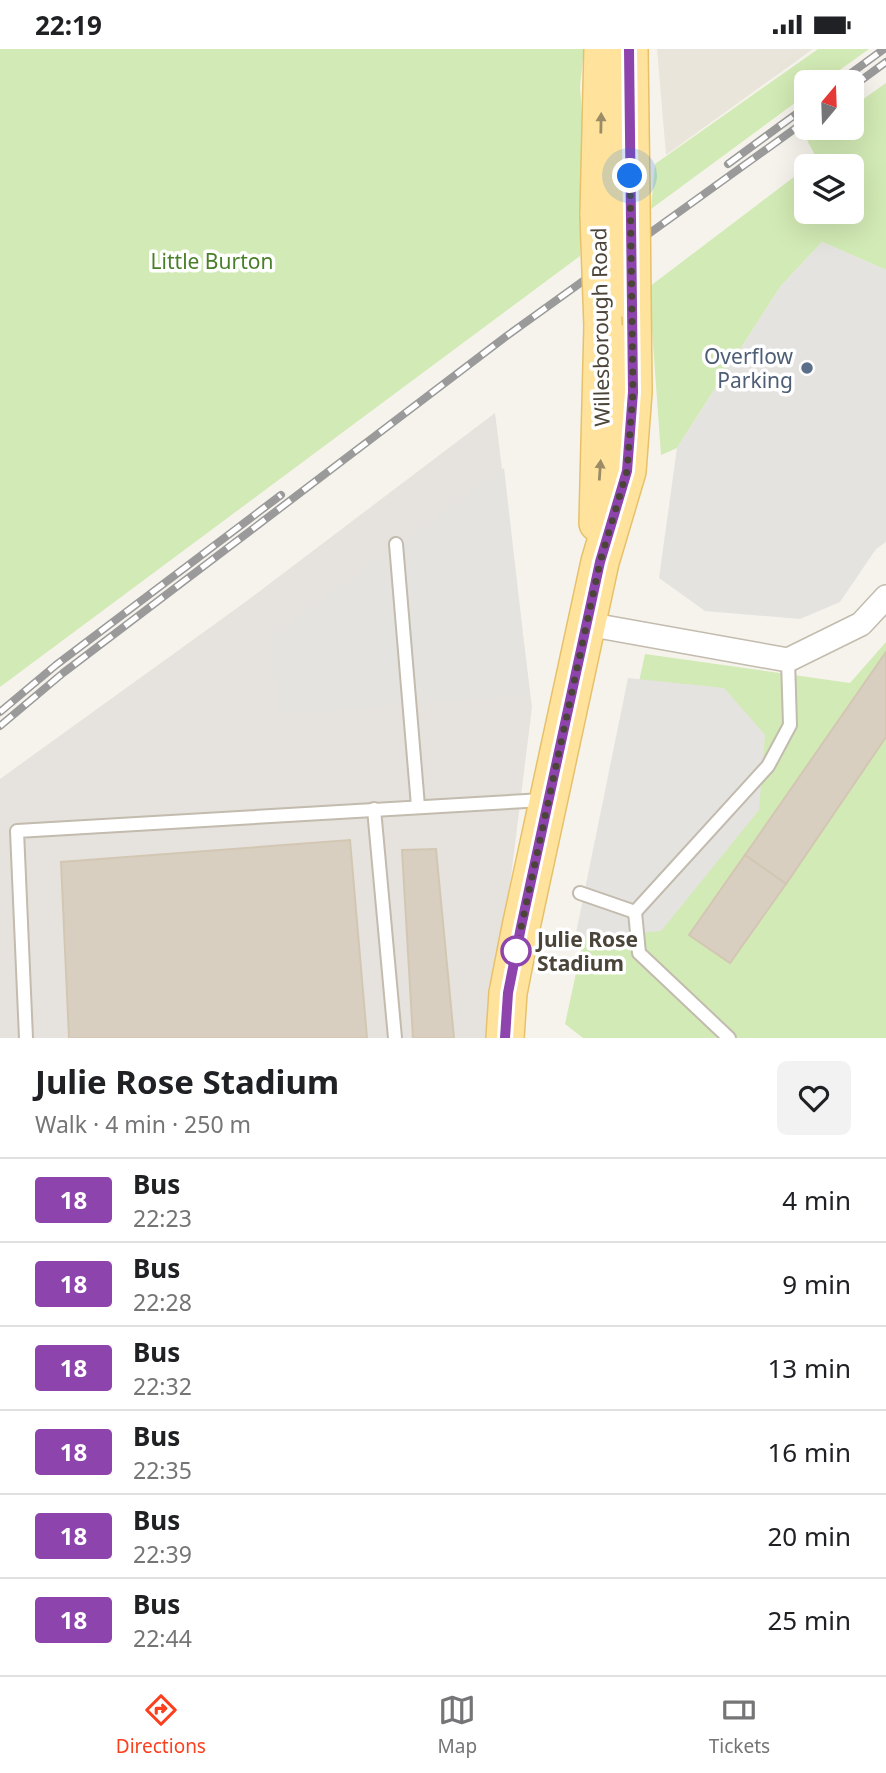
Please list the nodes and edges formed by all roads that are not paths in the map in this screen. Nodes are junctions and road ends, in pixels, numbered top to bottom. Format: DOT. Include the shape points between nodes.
graph roads {
  1 [pos="603,49"];
  2 [pos="629,49"];
  3 [pos="615,209"];
  4 [pos="396,544"];
  5 [pos="600,562"];
  6 [pos="886,597"];
  7 [pos="587,624"];
  8 [pos="788,660"];
  9 [pos="550,800"];
  10 [pos="418,806"];
  11 [pos="374,809"];
  12 [pos="580,893"];
  13 [pos="635,912"];
  14 [pos="26,1038"];
  15 [pos="395,1038"];
  16 [pos="505,1038"];
  17 [pos="729,1038"];
  3 -- 1 [label="main road, Willesborough Road, one-way"];
  2 -- 3 [label="main road, Willesborough Road"];
  5 -- 3 [label="main road, Willesborough Road, one-way, bridge" via="597,507 603,326"];
  3 -- 5 [label="main road, Willesborough Road, bridge" via="632,301 633,392 627,471"];
  4 -- 10 [label="lane"];
  5 -- 7 [label="main road, Willesborough Road"];
  6 -- 8 [label="street" via="861,624"];
  7 -- 8 [label="street"];
  7 -- 9 [label="main road, Willesborough Road"];
  8 -- 13 [label="lane" via="790,725 768,765"];
  9 -- 10 [label="lane"];
  9 -- 16 [label="main road, Willesborough Road" via="508,993"];
  10 -- 11 [label="lane"];
  11 -- 14 [label="lane" via="17,831"];
  11 -- 15 [label="lane"];
  12 -- 13 [label="lane"];
  13 -- 17 [label="lane" via="639,953"];
}
